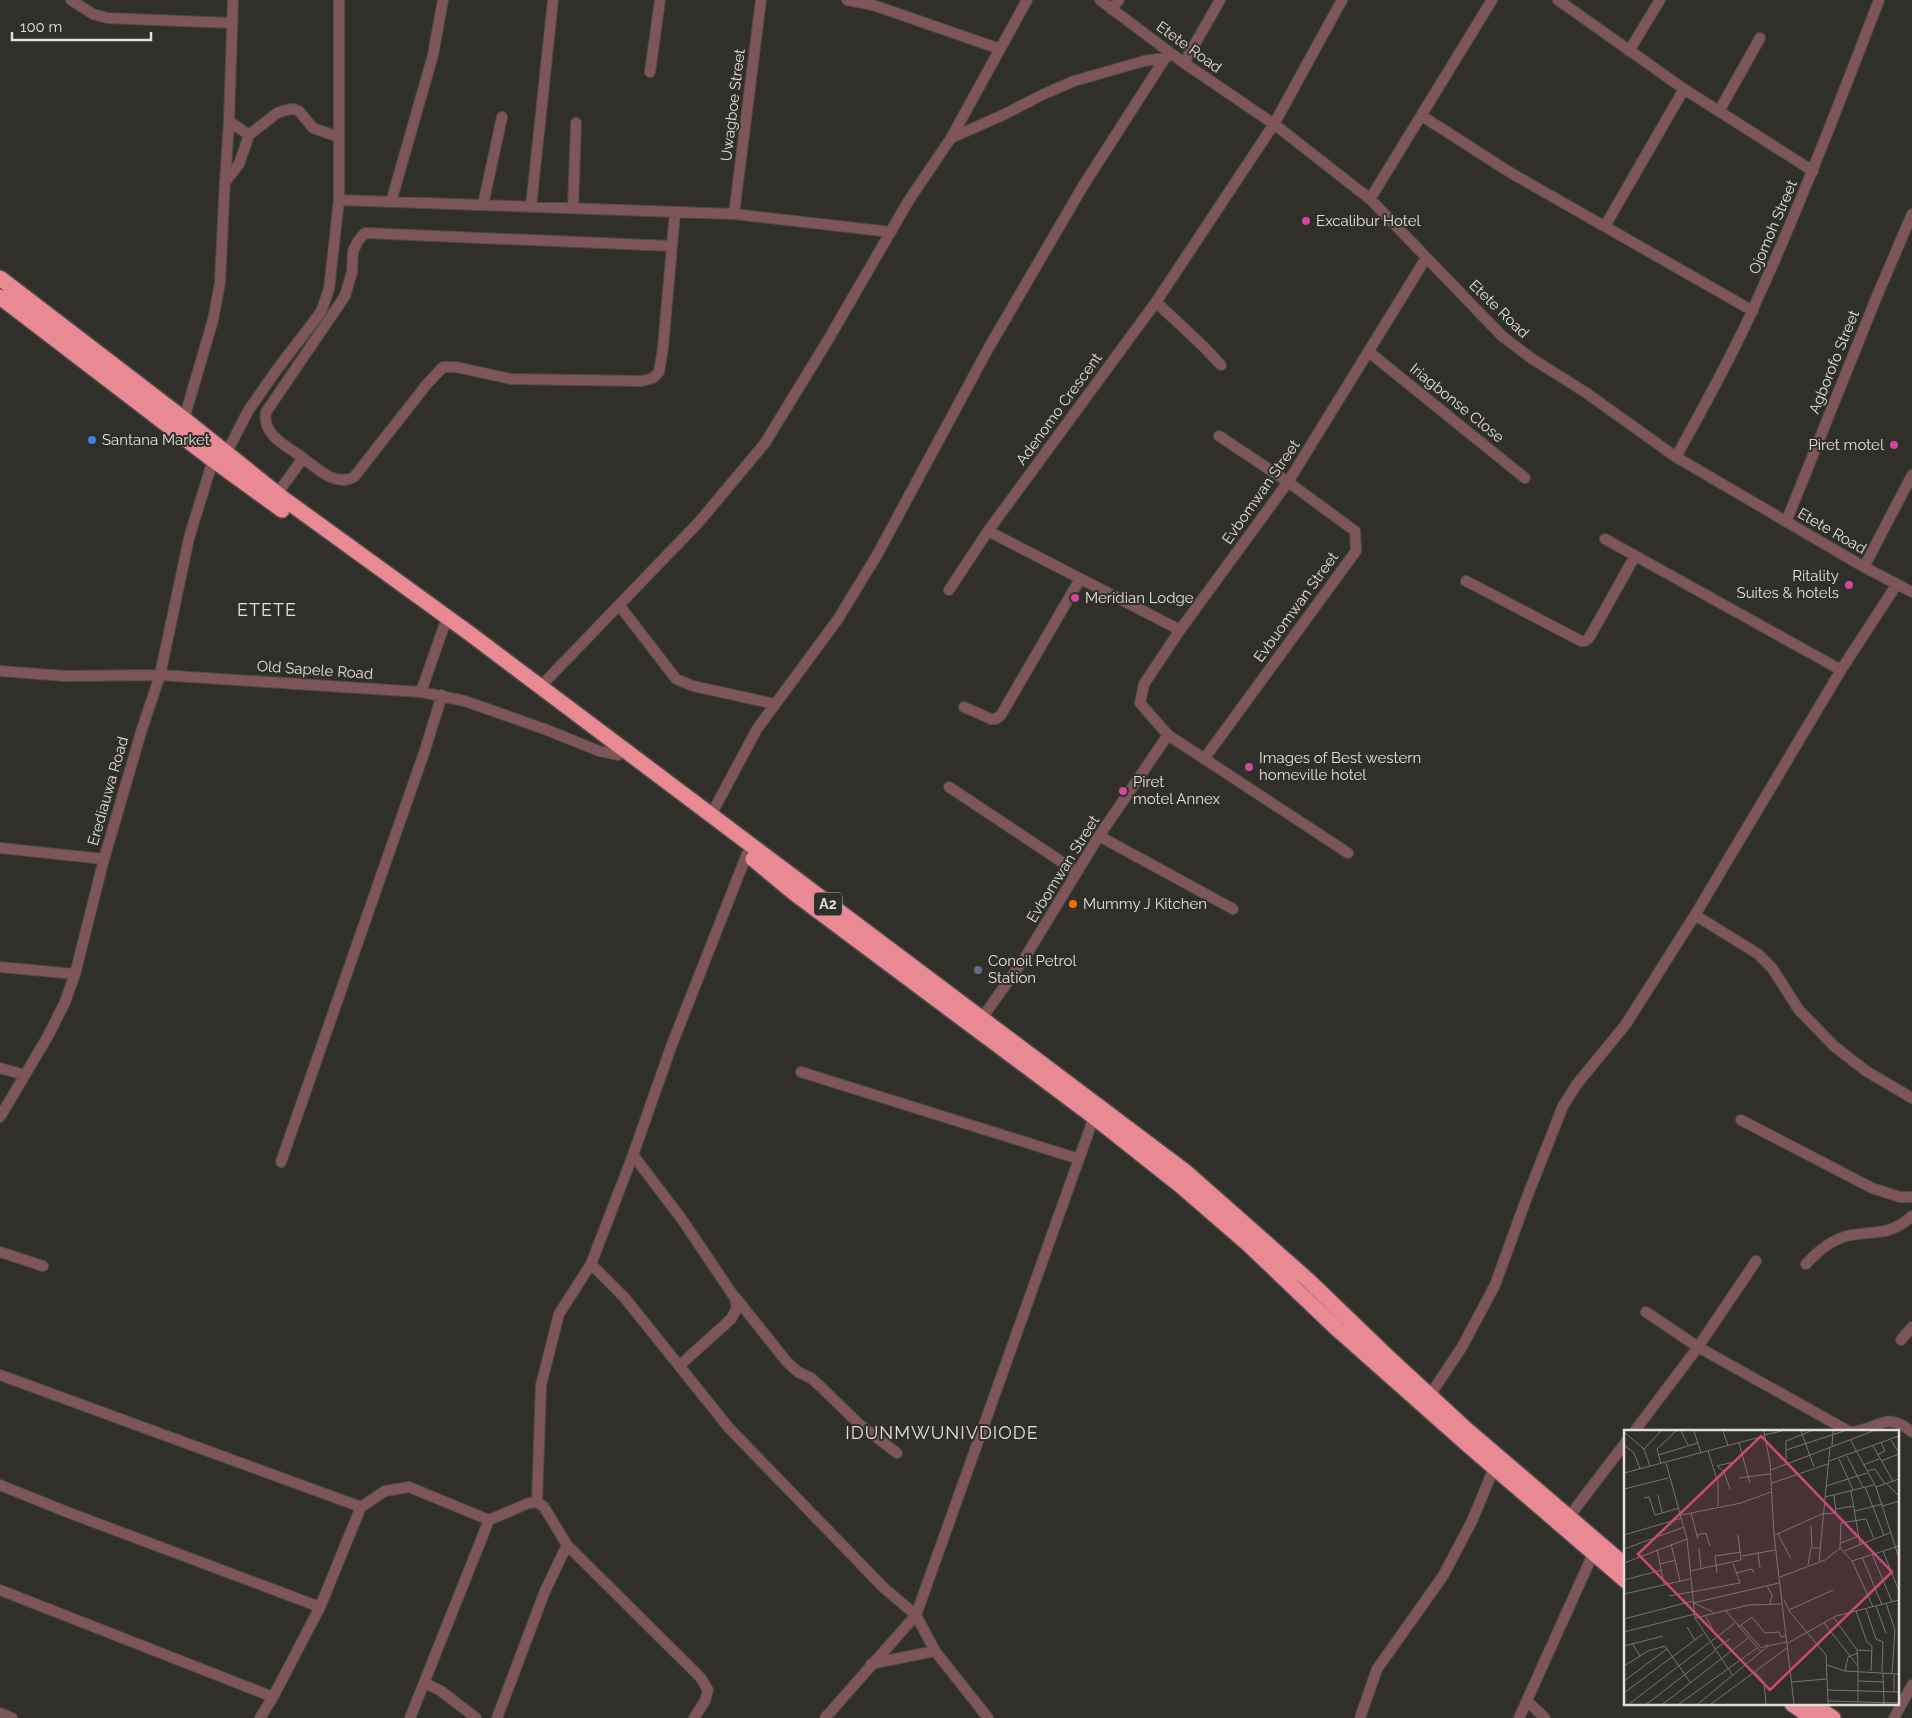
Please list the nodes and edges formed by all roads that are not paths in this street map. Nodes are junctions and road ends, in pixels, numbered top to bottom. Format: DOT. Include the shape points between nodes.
graph roads {
  1 [pos="71,0"];
  2 [pos="233,0"];
  3 [pos="339,0"];
  4 [pos="443,0"];
  5 [pos="553,0"];
  6 [pos="660,0"];
  7 [pos="761,0"];
  8 [pos="847,0"];
  9 [pos="1027,0"];
  10 [pos="1100,0"];
  11 [pos="1119,0"];
  12 [pos="1220,0"];
  13 [pos="1342,0"];
  14 [pos="1492,0"];
  15 [pos="1558,0"];
  16 [pos="1660,0"];
  17 [pos="1879,0"];
  18 [pos="1111,9"];
  19 [pos="231,23"];
  20 [pos="1760,38"];
  21 [pos="1000,49"];
  22 [pos="1629,51"];
  23 [pos="1168,55"];
  24 [pos="1184,63"];
  25 [pos="650,72"];
  26 [pos="1684,89"];
  27 [pos="1719,111"];
  28 [pos="1422,116"];
  29 [pos="502,117"];
  30 [pos="229,121"];
  31 [pos="576,123"];
  32 [pos="1274,124"];
  33 [pos="249,135"];
  34 [pos="339,137"];
  35 [pos="951,138"];
  36 [pos="1813,171"];
  37 [pos="225,182"];
  38 [pos="1370,199"];
  39 [pos="338,200"];
  40 [pos="391,202"];
  41 [pos="482,205"];
  42 [pos="531,207"];
  43 [pos="573,208"];
  44 [pos="675,212"];
  45 [pos="734,214"];
  46 [pos="1912,214"];
  47 [pos="1604,226"];
  48 [pos="891,232"];
  49 [pos="672,246"];
  50 [pos="1426,258"];
  51 [pos="0,278"];
  52 [pos="0,298"];
  53 [pos="1156,302"];
  54 [pos="1752,310"];
  55 [pos="1369,352"];
  56 [pos="1221,365"];
  57 [pos="184,419"];
  58 [pos="1219,436"];
  59 [pos="219,457"];
  60 [pos="1676,457"];
  61 [pos="303,458"];
  62 [pos="1912,475"];
  63 [pos="1525,478"];
  64 [pos="1288,482"];
  65 [pos="277,494"];
  66 [pos="1786,522"];
  67 [pos="988,531"];
  68 [pos="1605,539"];
  69 [pos="1635,556"];
  70 [pos="1864,567"];
  71 [pos="1080,578"];
  72 [pos="1466,581"];
  73 [pos="1897,584"];
  74 [pos="949,590"];
  75 [pos="1912,592"];
  76 [pos="619,605"];
  77 [pos="444,626"];
  78 [pos="1180,630"];
  79 [pos="1841,670"];
  80 [pos="0,671"];
  81 [pos="160,675"];
  82 [pos="540,687"];
  83 [pos="421,692"];
  84 [pos="442,695"];
  85 [pos="775,704"];
  86 [pos="964,707"];
  87 [pos="1168,735"];
  88 [pos="618,755"];
  89 [pos="1204,759"];
  90 [pos="949,787"];
  91 [pos="712,815"];
  92 [pos="1099,836"];
  93 [pos="0,848"];
  94 [pos="1348,853"];
  95 [pos="747,854"];
  96 [pos="104,859"];
  97 [pos="1078,872"];
  98 [pos="1233,909"];
  99 [pos="1694,915"];
  100 [pos="0,967"];
  101 [pos="75,974"];
  102 [pos="982,1018"];
  103 [pos="0,1068"];
  104 [pos="801,1072"];
  105 [pos="24,1076"];
  106 [pos="1912,1098"];
  107 [pos="0,1117"];
  108 [pos="1094,1117"];
  109 [pos="1741,1120"];
  110 [pos="633,1155"];
  111 [pos="1079,1159"];
  112 [pos="280,1162"];
  113 [pos="1912,1197"];
  114 [pos="1912,1216"];
  115 [pos="0,1252"];
  116 [pos="1756,1261"];
  117 [pos="591,1264"];
  118 [pos="1806,1264"];
  119 [pos="43,1266"];
  120 [pos="1303,1285"];
  121 [pos="735,1298"];
  122 [pos="1646,1312"];
  123 [pos="1912,1327"];
  124 [pos="1902,1340"];
  125 [pos="1698,1346"];
  126 [pos="679,1366"];
  127 [pos="0,1375"];
  128 [pos="1430,1395"];
  129 [pos="1635,1430"];
  130 [pos="1846,1430"];
  131 [pos="1862,1430"];
  132 [pos="1912,1432"];
  133 [pos="1624,1445"];
  134 [pos="897,1454"];
  135 [pos="1494,1468"];
  136 [pos="0,1485"];
  137 [pos="537,1502"];
  138 [pos="361,1507"];
  139 [pos="1568,1518"];
  140 [pos="489,1520"];
  141 [pos="567,1546"];
  142 [pos="1593,1554"];
  143 [pos="1624,1564"];
  144 [pos="1624,1579"];
  145 [pos="0,1590"];
  146 [pos="320,1606"];
  147 [pos="916,1615"];
  148 [pos="935,1652"];
  149 [pos="871,1664"];
  150 [pos="425,1683"];
  151 [pos="1912,1685"];
  152 [pos="273,1697"];
  153 [pos="1527,1701"];
  154 [pos="1795,1706"];
  155 [pos="1815,1706"];
  156 [pos="260,1718"];
  157 [pos="410,1718"];
  158 [pos="476,1718"];
  159 [pos="497,1718"];
  160 [pos="694,1718"];
  161 [pos="825,1718"];
  162 [pos="988,1718"];
  163 [pos="1360,1718"];
  164 [pos="1519,1718"];
  165 [pos="1545,1718"];
  166 [pos="1812,1718"];
  167 [pos="1833,1718"];
  168 [pos="1894,1718"];
  1 -- 19 [label="street" via="93,14 107,18"];
  2 -- 19 [label="street"];
  3 -- 34 [label="street, Erediauwa Road"];
  4 -- 40 [label="street" via="432,55"];
  5 -- 42 [label="street"];
  6 -- 25 [label="street"];
  7 -- 45 [label="street, Uwagboe Street"];
  8 -- 21 [label="street" via="873,5"];
  9 -- 21 [label="street"];
  10 -- 18 [label="street, Etete Road"];
  11 -- 18 [label="street"];
  12 -- 24 [label="street"];
  13 -- 32 [label="street, Adenomo Crescent"];
  14 -- 28 [label="street"];
  15 -- 22 [label="street"];
  16 -- 22 [label="street"];
  17 -- 36 [label="street, Ojomoh Street"];
  18 -- 23 [label="street, Etete Road"];
  19 -- 30 [label="street"];
  20 -- 27 [label="street"];
  21 -- 35 [label="street"];
  22 -- 26 [label="street"];
  23 -- 24 [label="street, Etete Road"];
  23 -- 35 [label="street" via="1074,81"];
  23 -- 85 [label="street" via="1083,186 1008,315 878,555 838,619"];
  24 -- 32 [label="street, Etete Road"];
  26 -- 27 [label="street"];
  26 -- 47 [label="street"];
  27 -- 36 [label="street"];
  28 -- 38 [label="street"];
  28 -- 47 [label="street" via="1511,173"];
  29 -- 41 [label="street"];
  30 -- 33 [label="street"];
  30 -- 37 [label="street"];
  31 -- 43 [label="street"];
  32 -- 38 [label="street, Etete Road"];
  32 -- 53 [label="street, Adenomo Crescent"];
  33 -- 34 [label="street" via="277,113 293,109 299,111 313,128"];
  33 -- 37 [label="street" via="239,164"];
  34 -- 39 [label="street, Erediauwa Road"];
  35 -- 48 [label="street"];
  36 -- 54 [label="street, Ojomoh Street"];
  37 -- 57 [label="street" via="220,283 213,320"];
  38 -- 50 [label="street, Etete Road"];
  39 -- 40 [label="street"];
  39 -- 59 [label="street, Erediauwa Road" via="329,290 321,312 248,410"];
  40 -- 41 [label="street"];
  41 -- 42 [label="street"];
  42 -- 43 [label="street"];
  43 -- 44 [label="street"];
  44 -- 45 [label="street"];
  44 -- 49 [label="street"];
  45 -- 48 [label="street"];
  46 -- 66 [label="street, Agborofo Street"];
  47 -- 54 [label="street"];
  48 -- 76 [label="street" via="765,443 699,522"];
  49 -- 61 [label="street" via="663,348 659,372 653,378 642,381 512,379 442,366 354,477 337,481"];
  49 -- 61 [label="street" via="365,233 354,252 345,296 266,412 264,422 269,433"];
  50 -- 55 [label="street, Evbomwan Street"];
  50 -- 60 [label="street, Etete Road" via="1502,336"];
  51 -- 57 [label="highway, A2"];
  52 -- 59 [label="highway, A2"];
  53 -- 56 [label="street"];
  53 -- 67 [label="street, Adenomo Crescent"];
  54 -- 60 [label="street, Ojomoh Street"];
  55 -- 63 [label="street, Iriagbonse Close"];
  55 -- 64 [label="street, Evbomwan Street"];
  57 -- 59 [label="highway, A2"];
  58 -- 64 [label="street, Evbuomwan Street"];
  59 -- 65 [label="highway, A2"];
  59 -- 77 [label="highway, A2"];
  59 -- 81 [label="street, Erediauwa Road" via="190,538"];
  60 -- 66 [label="street, Etete Road"];
  61 -- 65 [label="street"];
  62 -- 70 [label="street"];
  64 -- 78 [label="street, Evbomwan Street"];
  64 -- 89 [label="street, Evbuomwan Street" via="1355,531 1356,551"];
  65 -- 82 [label="highway, A2"];
  66 -- 70 [label="street, Etete Road"];
  67 -- 71 [label="street"];
  67 -- 74 [label="street, Adenomo Crescent"];
  68 -- 69 [label="street"];
  69 -- 72 [label="street" via="1586,641"];
  69 -- 79 [label="street"];
  70 -- 73 [label="street, Etete Road"];
  71 -- 78 [label="street"];
  71 -- 86 [label="street" via="1001,715 991,719"];
  73 -- 75 [label="street, Etete Road"];
  73 -- 79 [label="street"];
  76 -- 82 [label="street"];
  76 -- 85 [label="street" via="676,678 693,686"];
  77 -- 83 [label="street"];
  77 -- 88 [label="highway, A2"];
  78 -- 87 [label="street, Evbomwan Street" via="1144,684 1140,703"];
  79 -- 99 [label="street"];
  80 -- 81 [label="street, Old Sapele Road" via="65,676"];
  81 -- 83 [label="street, Old Sapele Road"];
  81 -- 96 [label="street, Erediauwa Road"];
  82 -- 91 [label="highway, A2"];
  83 -- 84 [label="street, Old Sapele Road"];
  84 -- 88 [label="street, Old Sapele Road"];
  84 -- 112 [label="street"];
  85 -- 91 [label="street" via="748,744"];
  87 -- 89 [label="street, Evbomwan Street"];
  87 -- 92 [label="street, Evbomwan Street"];
  88 -- 95 [label="highway, A2"];
  89 -- 94 [label="street, Evbomwan Street"];
  90 -- 97 [label="street"];
  91 -- 102 [label="highway, A2"];
  92 -- 97 [label="street, Evbomwan Street"];
  92 -- 98 [label="street"];
  93 -- 96 [label="street"];
  95 -- 108 [label="highway, A2" via="794,893"];
  95 -- 110 [label="street" via="671,1046"];
  96 -- 101 [label="street, Erediauwa Road"];
  97 -- 102 [label="street, Evbomwan Street" via="1024,959"];
  99 -- 106 [label="street" via="1758,954 1772,968 1800,1010 1834,1046 1866,1071"];
  99 -- 128 [label="street" via="1626,1024 1563,1106 1495,1285 1462,1347"];
  100 -- 101 [label="street"];
  101 -- 105 [label="street, Erediauwa Road" via="65,1002"];
  102 -- 120 [label="highway, A2" via="1186,1172"];
  103 -- 105 [label="street"];
  104 -- 111 [label="street"];
  105 -- 107 [label="street, Erediauwa Road"];
  108 -- 111 [label="street"];
  108 -- 120 [label="highway, A2"];
  109 -- 113 [label="street" via="1872,1188 1900,1197"];
  110 -- 117 [label="street"];
  110 -- 121 [label="street"];
  111 -- 147 [label="street"];
  114 -- 118 [label="street" via="1892,1230 1846,1236 1831,1243"];
  115 -- 119 [label="street"];
  116 -- 125 [label="street"];
  117 -- 126 [label="street" via="624,1297"];
  117 -- 137 [label="street" via="560,1314 541,1385"];
  120 -- 128 [label="highway, A2"];
  120 -- 135 [label="highway, A2" via="1344,1336"];
  121 -- 126 [label="street" via="737,1308 731,1320"];
  121 -- 134 [label="street" via="787,1362 816,1382 859,1424"];
  122 -- 125 [label="street"];
  123 -- 124 [label="street"];
  125 -- 129 [label="street"];
  125 -- 130 [label="street"];
  126 -- 147 [label="street" via="729,1428 884,1588"];
  127 -- 138 [label="street"];
  128 -- 139 [label="highway, A2"];
  131 -- 132 [label="street" via="1887,1421 1904,1425"];
  133 -- 139 [label="street"];
  135 -- 142 [label="highway, A2"];
  135 -- 163 [label="street" via="1472,1521 1443,1576 1376,1669"];
  136 -- 146 [label="street"];
  137 -- 140 [label="street"];
  137 -- 141 [label="street" via="544,1507"];
  138 -- 140 [label="street" via="385,1490 409,1487"];
  138 -- 146 [label="street"];
  139 -- 143 [label="highway, A2"];
  140 -- 150 [label="street"];
  141 -- 159 [label="street" via="545,1591"];
  141 -- 160 [label="street" via="701,1678 708,1690"];
  142 -- 144 [label="highway, A2"];
  142 -- 153 [label="street"];
  145 -- 152 [label="street"];
  146 -- 152 [label="street"];
  147 -- 148 [label="street"];
  147 -- 149 [label="street"];
  148 -- 149 [label="street"];
  148 -- 162 [label="street"];
  149 -- 161 [label="street"];
  150 -- 157 [label="street"];
  150 -- 158 [label="street"];
  151 -- 168 [label="street"];
  152 -- 156 [label="street"];
  153 -- 164 [label="street"];
  153 -- 165 [label="street"];
  154 -- 166 [label="highway"];
  155 -- 167 [label="highway"];
}
